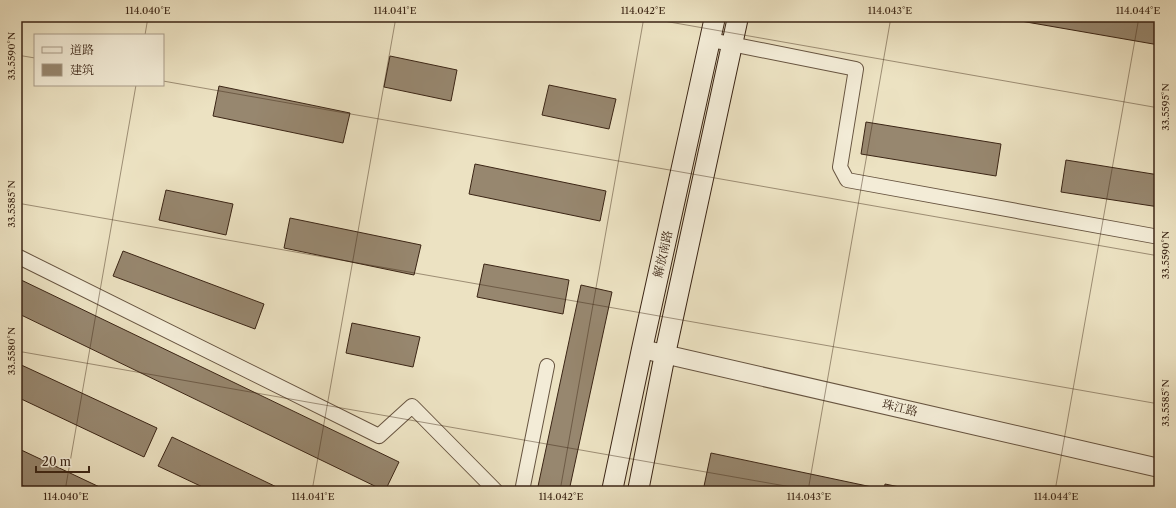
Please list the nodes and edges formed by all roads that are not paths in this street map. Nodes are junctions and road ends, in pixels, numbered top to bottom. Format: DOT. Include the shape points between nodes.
graph roads {
  1 [pos="715,17"];
  2 [pos="738,17"];
  3 [pos="711,40"];
  4 [pos="732,44"];
  5 [pos="1159,238"];
  6 [pos="17,256"];
  7 [pos="642,349"];
  8 [pos="665,354"];
  9 [pos="547,366"];
  10 [pos="1159,468"];
  11 [pos="496,491"];
  12 [pos="522,491"];
  13 [pos="612,491"];
  14 [pos="638,491"];
  1 -- 3 [label="main road, 解放南路"];
  2 -- 4 [label="main road, 解放南路"];
  3 -- 4 [label="street"];
  3 -- 7 [label="main road, 解放南路"];
  4 -- 5 [label="street" via="856,69 840,167 847,180"];
  4 -- 8 [label="main road, 解放南路"];
  6 -- 11 [label="street" via="379,436 412,406"];
  7 -- 8 [label="street, 珠江路"];
  7 -- 13 [label="main road, 解放南路"];
  8 -- 10 [label="street, 珠江路"];
  8 -- 14 [label="main road, 解放南路"];
  9 -- 12 [label="street"];
}
